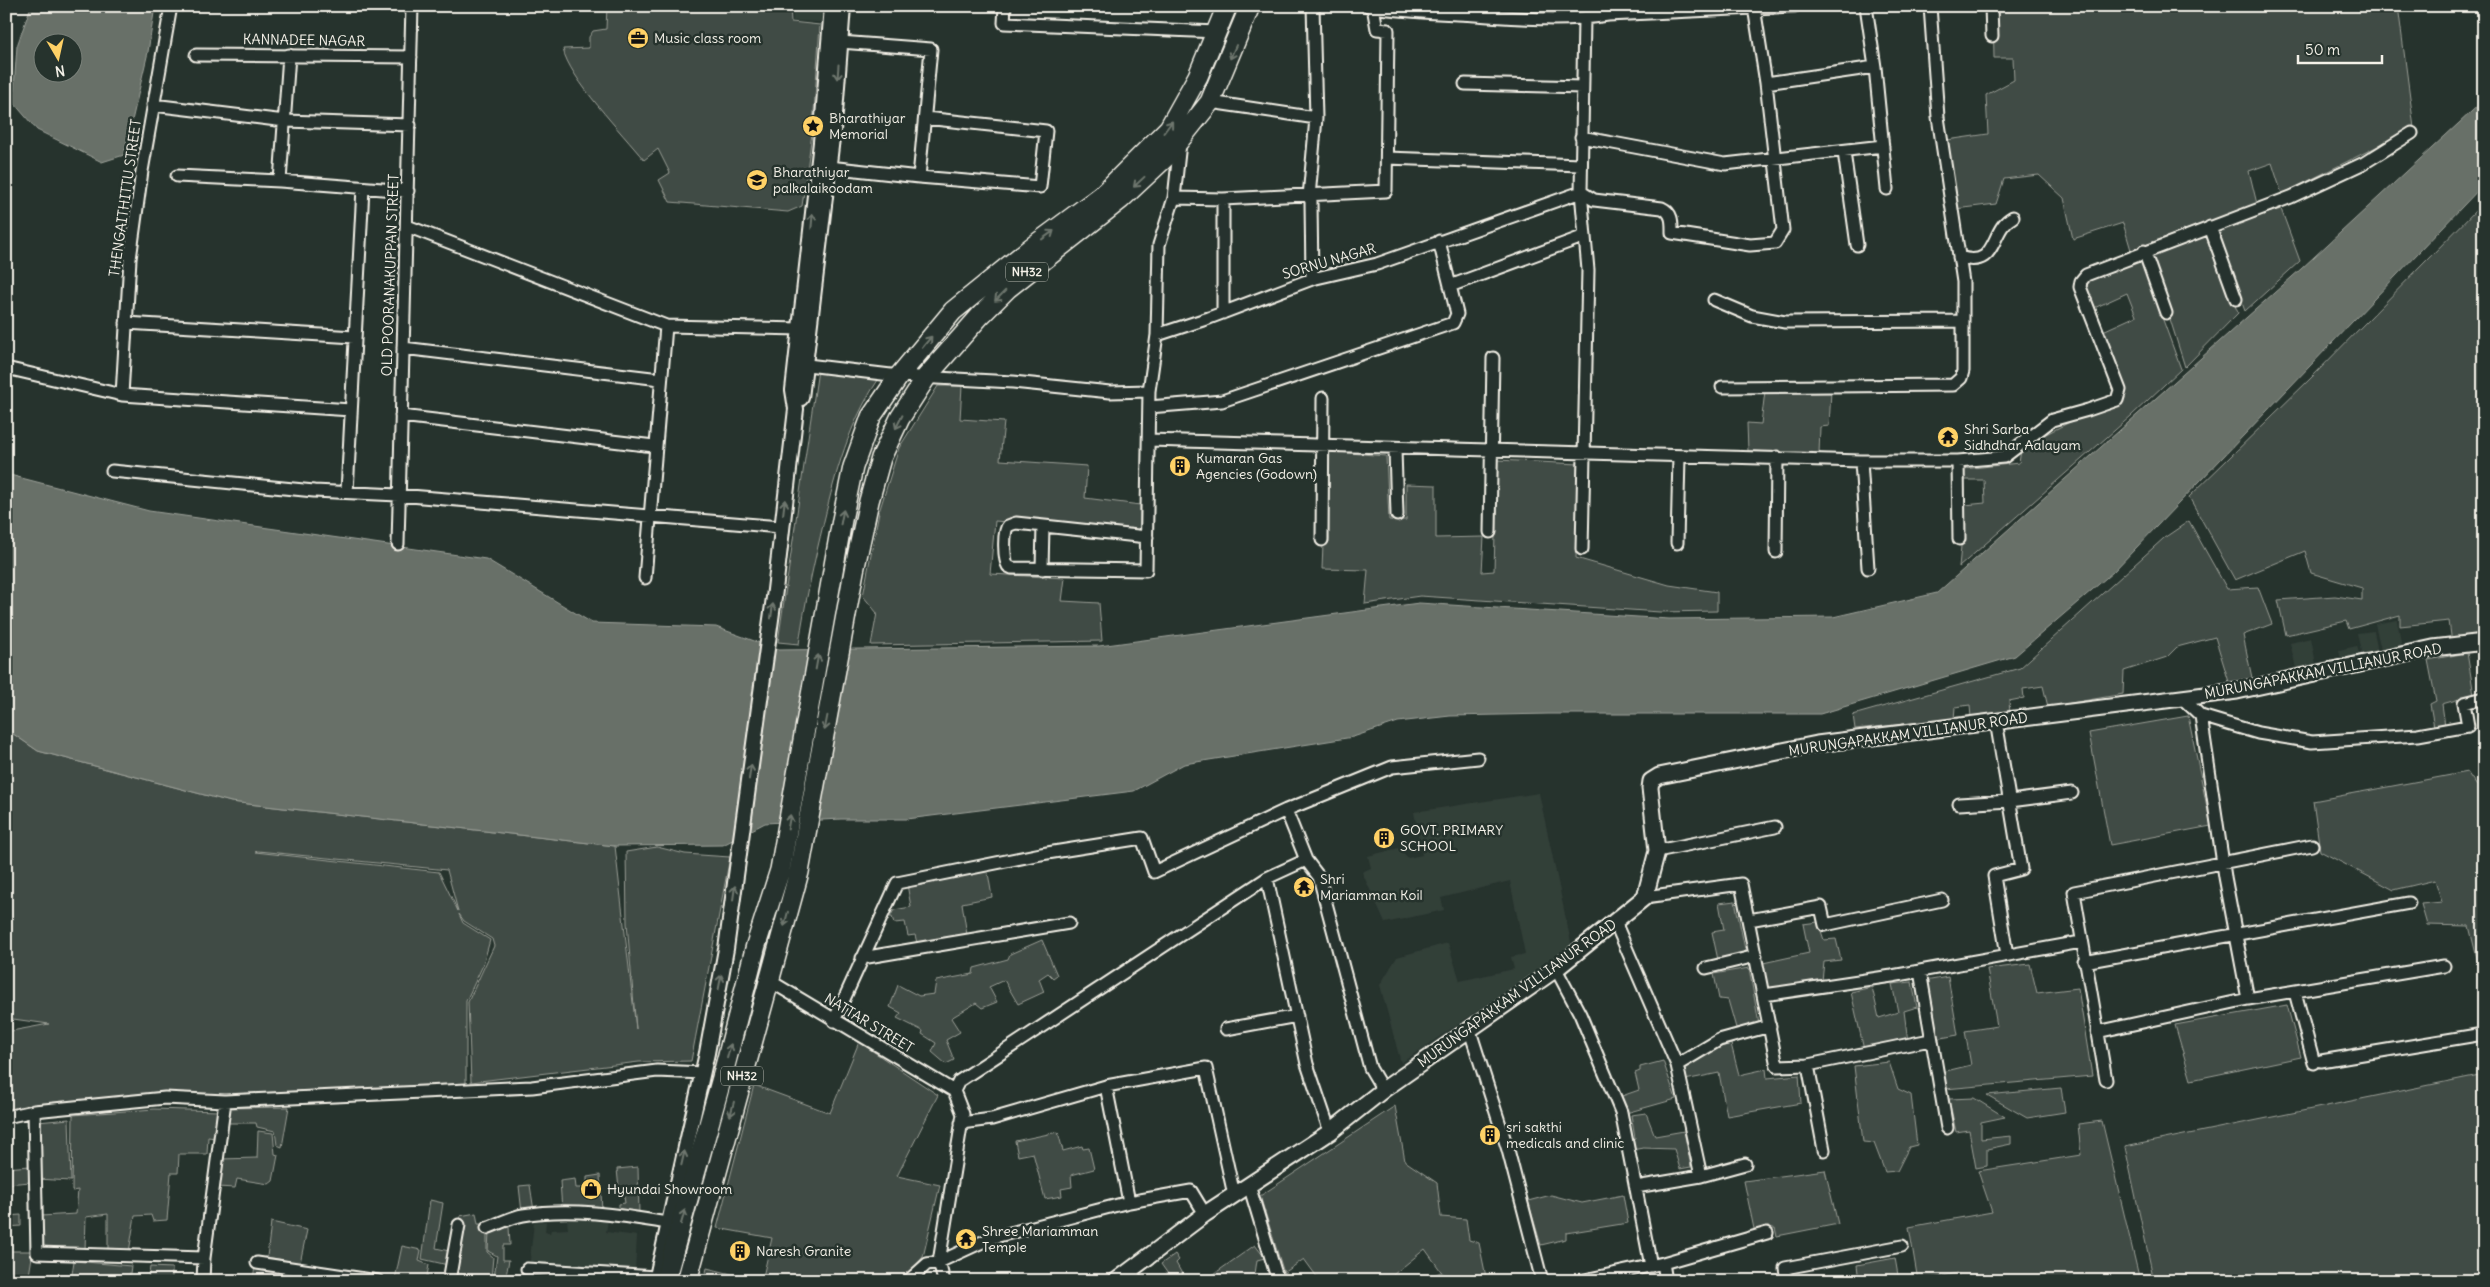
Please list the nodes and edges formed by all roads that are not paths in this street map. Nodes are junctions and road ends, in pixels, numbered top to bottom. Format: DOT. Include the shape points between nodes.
graph roads {
  1 [pos="170,6"];
  2 [pos="412,6"];
  3 [pos="832,6"];
  4 [pos="843,6"];
  5 [pos="1005,6"];
  6 [pos="1227,6"];
  7 [pos="1250,6"];
  8 [pos="1312,6"];
  9 [pos="1795,6"];
  10 [pos="1866,6"];
  11 [pos="1930,6"];
  12 [pos="1991,6"];
  13 [pos="1370,7"];
  14 [pos="1754,8"];
  15 [pos="1584,19"];
  16 [pos="1218,32"];
  17 [pos="1992,36"];
  18 [pos="840,42"];
  19 [pos="196,55"];
  20 [pos="289,55"];
  21 [pos="411,57"];
  22 [pos="1875,67"];
  23 [pos="1766,83"];
  24 [pos="1465,84"];
  25 [pos="1582,87"];
  26 [pos="1210,102"];
  27 [pos="154,105"];
  28 [pos="925,118"];
  29 [pos="1316,118"];
  30 [pos="285,121"];
  31 [pos="410,125"];
  32 [pos="2412,133"];
  33 [pos="1582,137"];
  34 [pos="1181,139"];
  35 [pos="1883,146"];
  36 [pos="1844,152"];
  37 [pos="1387,158"];
  38 [pos="1774,160"];
  39 [pos="1581,165"];
  40 [pos="829,167"];
  41 [pos="177,176"];
  42 [pos="919,177"];
  43 [pos="280,181"];
  44 [pos="363,188"];
  45 [pos="1887,189"];
  46 [pos="408,191"];
  47 [pos="1581,192"];
  48 [pos="1309,197"];
  49 [pos="1174,198"];
  50 [pos="1223,200"];
  51 [pos="2013,217"];
  52 [pos="407,226"];
  53 [pos="2210,227"];
  54 [pos="1585,236"];
  55 [pos="1439,241"];
  56 [pos="1857,245"];
  57 [pos="2144,251"];
  58 [pos="1959,257"];
  59 [pos="1312,279"];
  60 [pos="1450,286"];
  61 [pos="2236,299"];
  62 [pos="1714,300"];
  63 [pos="1223,313"];
  64 [pos="2166,313"];
  65 [pos="1962,321"];
  66 [pos="126,323"];
  67 [pos="666,326"];
  68 [pos="801,329"];
  69 [pos="1157,335"];
  70 [pos="354,337"];
  71 [pos="403,348"];
  72 [pos="1493,358"];
  73 [pos="802,364"];
  74 [pos="6,368"];
  75 [pos="899,376"];
  76 [pos="927,376"];
  77 [pos="660,379"];
  78 [pos="1722,387"];
  79 [pos="1149,392"];
  80 [pos="122,395"];
  81 [pos="1323,398"];
  82 [pos="1149,407"];
  83 [pos="351,410"];
  84 [pos="401,416"];
  85 [pos="1149,440"];
  86 [pos="654,446"];
  87 [pos="1322,446"];
  88 [pos="1395,449"];
  89 [pos="1492,449"];
  90 [pos="1585,454"];
  91 [pos="1678,456"];
  92 [pos="1777,457"];
  93 [pos="1861,461"];
  94 [pos="1958,461"];
  95 [pos="112,471"];
  96 [pos="346,492"];
  97 [pos="398,495"];
  98 [pos="650,515"];
  99 [pos="1397,515"];
  100 [pos="1043,526"];
  101 [pos="781,527"];
  102 [pos="1490,532"];
  103 [pos="1147,537"];
  104 [pos="1959,539"];
  105 [pos="1322,540"];
  106 [pos="1677,543"];
  107 [pos="398,544"];
  108 [pos="1582,549"];
  109 [pos="1776,552"];
  110 [pos="1868,568"];
  111 [pos="1042,569"];
  112 [pos="645,578"];
  113 [pos="2484,642"];
  114 [pos="2182,698"];
  115 [pos="2484,698"];
  116 [pos="2201,716"];
  117 [pos="1996,721"];
  118 [pos="1478,758"];
  119 [pos="2072,793"];
  120 [pos="2010,801"];
  121 [pos="1959,804"];
  122 [pos="1286,810"];
  123 [pos="1776,828"];
  124 [pos="2312,845"];
  125 [pos="1657,851"];
  126 [pos="1306,860"];
  127 [pos="2223,862"];
  128 [pos="1267,878"];
  129 [pos="1645,897"];
  130 [pos="1942,900"];
  131 [pos="2409,903"];
  132 [pos="1749,920"];
  133 [pos="1615,922"];
  134 [pos="1069,923"];
  135 [pos="2236,934"];
  136 [pos="2081,942"];
  137 [pos="2007,955"];
  138 [pos="1756,956"];
  139 [pos="862,958"];
  140 [pos="2084,962"];
  141 [pos="2444,966"];
  142 [pos="1706,968"];
  143 [pos="1556,969"];
  144 [pos="1920,971"];
  145 [pos="770,981"];
  146 [pos="2295,992"];
  147 [pos="1764,995"];
  148 [pos="2248,999"];
  149 [pos="1297,1016"];
  150 [pos="834,1021"];
  151 [pos="1770,1026"];
  152 [pos="1226,1029"];
  153 [pos="1470,1031"];
  154 [pos="2097,1032"];
  155 [pos="2476,1035"];
  156 [pos="1930,1040"];
  157 [pos="1677,1064"];
  158 [pos="1808,1066"];
  159 [pos="703,1073"];
  160 [pos="2106,1080"];
  161 [pos="1106,1086"];
  162 [pos="1383,1090"];
  163 [pos="954,1091"];
  164 [pos="225,1101"];
  165 [pos="34,1111"];
  166 [pos="6,1116"];
  167 [pos="961,1124"];
  168 [pos="1947,1128"];
  169 [pos="1330,1132"];
  170 [pos="1824,1150"];
  171 [pos="1745,1164"];
  172 [pos="1701,1176"];
  173 [pos="1249,1186"];
  174 [pos="1636,1187"];
  175 [pos="1234,1195"];
  176 [pos="1129,1202"];
  177 [pos="1205,1214"];
  178 [pos="668,1223"];
  179 [pos="458,1225"];
  180 [pos="487,1228"];
  181 [pos="1766,1233"];
  182 [pos="1902,1246"];
  183 [pos="204,1258"];
  184 [pos="939,1262"];
  185 [pos="256,1263"];
  186 [pos="1663,1263"];
  187 [pos="1651,1266"];
  188 [pos="527,1269"];
  189 [pos="325,1276"];
  190 [pos="1134,1276"];
  191 [pos="1277,1277"];
  192 [pos="659,1279"];
  193 [pos="1592,1279"];
  194 [pos="203,1281"];
  195 [pos="378,1281"];
  196 [pos="449,1281"];
  197 [pos="687,1281"];
  198 [pos="908,1281"];
  199 [pos="944,1281"];
  200 [pos="1116,1281"];
  201 [pos="1265,1281"];
  202 [pos="1542,1281"];
  203 [pos="1580,1281"];
  204 [pos="1666,1281"];
  205 [pos="1787,1281"];
  1 -- 27 [label="street, THENGAITHITTU STREET"];
  2 -- 21 [label="street, OLD POORANAKUPPAN STREET"];
  68 -- 3 [label="street, one-way"];
  4 -- 18 [label="street"];
  5 -- 16 [label="street" via="1004,23"];
  6 -- 16 [label="highway, NH32"];
  7 -- 26 [label="highway, NH32, one-way"];
  8 -- 29 [label="street"];
  9 -- 14 [label="street"];
  10 -- 22 [label="street"];
  11 -- 58 [label="street" via="1938,117"];
  12 -- 17 [label="street"];
  13 -- 15 [label="street"];
  13 -- 37 [label="street" via="1377,29 1388,30"];
  14 -- 15 [label="street"];
  14 -- 23 [label="street"];
  15 -- 25 [label="street"];
  75 -- 16 [label="highway, NH32, one-way" via="953,311 1101,196 1169,128"];
  18 -- 28 [label="street" via="931,49"];
  18 -- 40 [label="street, one-way"];
  19 -- 20 [label="street, KANNADEE NAGAR"];
  20 -- 21 [label="street, KANNADEE NAGAR"];
  20 -- 30 [label="street"];
  21 -- 31 [label="street, OLD POORANAKUPPAN STREET"];
  22 -- 23 [label="street"];
  22 -- 35 [label="street"];
  23 -- 38 [label="street"];
  24 -- 25 [label="street"];
  25 -- 33 [label="street"];
  26 -- 29 [label="street"];
  26 -- 34 [label="highway, NH32"];
  27 -- 30 [label="street"];
  27 -- 66 [label="street, THENGAITHITTU STREET" via="132,249"];
  28 -- 42 [label="street"];
  28 -- 42 [label="street" via="1046,131 1040,187"];
  29 -- 48 [label="street"];
  30 -- 31 [label="street"];
  30 -- 43 [label="street"];
  31 -- 46 [label="street, OLD POORANAKUPPAN STREET"];
  32 -- 53 [label="street" via="2364,163 2291,197"];
  33 -- 38 [label="street" via="1725,164"];
  33 -- 39 [label="street"];
  34 -- 49 [label="street"];
  34 -- 76 [label="highway, NH32, one-way" via="1121,199 1008,288"];
  35 -- 36 [label="street"];
  35 -- 45 [label="street"];
  36 -- 38 [label="street"];
  36 -- 56 [label="street"];
  37 -- 39 [label="street"];
  37 -- 48 [label="street" via="1386,191"];
  38 -- 47 [label="street" via="1783,230 1775,243 1750,245 1672,233 1668,210 1594,200"];
  39 -- 47 [label="street"];
  40 -- 42 [label="street"];
  40 -- 73 [label="street"];
  41 -- 43 [label="street"];
  43 -- 44 [label="street"];
  44 -- 46 [label="street"];
  44 -- 70 [label="street"];
  46 -- 52 [label="street, OLD POORANAKUPPAN STREET"];
  47 -- 54 [label="street"];
  47 -- 55 [label="street, SORNU NAGAR"];
  48 -- 50 [label="street"];
  48 -- 59 [label="street"];
  49 -- 50 [label="street"];
  49 -- 69 [label="street" via="1159,246"];
  50 -- 63 [label="street"];
  51 -- 58 [label="street" via="2006,220 1997,240 1985,255 1973,260"];
  52 -- 67 [label="street"];
  52 -- 71 [label="street, OLD POORANAKUPPAN STREET"];
  53 -- 57 [label="street"];
  53 -- 61 [label="street"];
  54 -- 60 [label="street"];
  54 -- 90 [label="street" via="1588,270"];
  55 -- 59 [label="street, SORNU NAGAR" via="1378,264"];
  55 -- 60 [label="street"];
  57 -- 64 [label="street"];
  57 -- 94 [label="street" via="2086,274 2081,281 2080,287 2120,390 2116,400 2052,420 2004,457"];
  58 -- 65 [label="street" via="1963,282"];
  59 -- 63 [label="street, SORNU NAGAR"];
  60 -- 82 [label="street" via="1457,314 1455,322 1448,326 1222,401"];
  62 -- 65 [label="street" via="1752,316 1785,322"];
  63 -- 69 [label="street, SORNU NAGAR"];
  65 -- 78 [label="street" via="1962,374 1953,385"];
  66 -- 70 [label="street"];
  66 -- 80 [label="street, THENGAITHITTU STREET"];
  67 -- 68 [label="street"];
  67 -- 77 [label="street"];
  68 -- 73 [label="street"];
  69 -- 79 [label="street"];
  70 -- 83 [label="street"];
  71 -- 77 [label="street"];
  71 -- 84 [label="street, OLD POORANAKUPPAN STREET"];
  72 -- 89 [label="street"];
  73 -- 75 [label="street"];
  101 -- 73 [label="street, one-way" via="796,409 802,397"];
  74 -- 80 [label="street"];
  75 -- 76 [label="street"];
  192 -- 75 [label="highway, NH32, one-way" via="780,870 853,466 871,417"];
  76 -- 79 [label="street" via="1110,392"];
  76 -- 145 [label="highway, NH32, one-way" via="900,418 881,458 869,501 798,872"];
  77 -- 86 [label="street"];
  79 -- 82 [label="street"];
  80 -- 83 [label="street"];
  81 -- 87 [label="street"];
  82 -- 85 [label="street"];
  83 -- 96 [label="street"];
  84 -- 86 [label="street"];
  84 -- 97 [label="street, OLD POORANAKUPPAN STREET"];
  85 -- 87 [label="street"];
  85 -- 103 [label="street"];
  86 -- 98 [label="street"];
  87 -- 88 [label="street"];
  87 -- 105 [label="street"];
  88 -- 89 [label="street"];
  88 -- 99 [label="street"];
  89 -- 90 [label="street"];
  89 -- 102 [label="street"];
  90 -- 91 [label="street"];
  90 -- 108 [label="street"];
  91 -- 92 [label="street"];
  91 -- 106 [label="street"];
  92 -- 93 [label="street"];
  92 -- 109 [label="street"];
  93 -- 94 [label="street"];
  93 -- 110 [label="street"];
  94 -- 104 [label="street"];
  95 -- 96 [label="street"];
  96 -- 97 [label="street"];
  97 -- 98 [label="street"];
  97 -- 107 [label="street, OLD POORANAKUPPAN STREET"];
  98 -- 101 [label="street"];
  98 -- 112 [label="street"];
  100 -- 103 [label="street"];
  100 -- 111 [label="street"];
  100 -- 111 [label="street" via="1016,523 1005,531 1005,562 1008,566"];
  159 -- 101 [label="street, one-way" via="726,949"];
  103 -- 111 [label="street" via="1147,566 1141,572"];
  113 -- 114 [label="main road, MURUNGAPAKKAM VILLIANUR ROAD" via="2433,648 2237,691"];
  114 -- 116 [label="street"];
  114 -- 117 [label="main road, MURUNGAPAKKAM VILLIANUR ROAD"];
  115 -- 116 [label="street" via="2464,703 2468,726 2369,740 2312,742 2258,733"];
  116 -- 127 [label="street"];
  117 -- 120 [label="street"];
  117 -- 125 [label="main road, MURUNGAPAKKAM VILLIANUR ROAD" via="1817,744 1659,776 1651,781 1650,788"];
  118 -- 122 [label="street" via="1392,768"];
  119 -- 120 [label="street"];
  120 -- 121 [label="street"];
  120 -- 137 [label="street" via="2021,869 1994,876"];
  122 -- 126 [label="street"];
  122 -- 139 [label="street" via="1154,872 1142,838 1041,854 897,883"];
  123 -- 125 [label="street"];
  124 -- 127 [label="street"];
  125 -- 129 [label="main road, MURUNGAPAKKAM VILLIANUR ROAD"];
  126 -- 128 [label="street"];
  126 -- 162 [label="street" via="1319,877 1370,1068"];
  127 -- 135 [label="street"];
  127 -- 136 [label="street" via="2074,892"];
  128 -- 149 [label="street"];
  128 -- 163 [label="street" via="959,1081"];
  129 -- 132 [label="street" via="1741,884"];
  129 -- 133 [label="main road, MURUNGAPAKKAM VILLIANUR ROAD"];
  130 -- 132 [label="street" via="1825,925 1821,907"];
  131 -- 135 [label="street"];
  132 -- 138 [label="street"];
  133 -- 143 [label="main road, MURUNGAPAKKAM VILLIANUR ROAD"];
  133 -- 157 [label="street"];
  134 -- 139 [label="street"];
  135 -- 140 [label="street"];
  135 -- 148 [label="street"];
  136 -- 137 [label="street"];
  136 -- 140 [label="street"];
  137 -- 144 [label="street"];
  138 -- 142 [label="street"];
  138 -- 147 [label="street"];
  139 -- 150 [label="street"];
  140 -- 154 [label="street"];
  141 -- 146 [label="street"];
  143 -- 153 [label="main road, MURUNGAPAKKAM VILLIANUR ROAD"];
  143 -- 174 [label="street" via="1580,1014 1621,1112"];
  144 -- 147 [label="street"];
  144 -- 156 [label="street"];
  145 -- 150 [label="street, NATTAR STREET"];
  145 -- 197 [label="highway, NH32, one-way"];
  146 -- 148 [label="street"];
  146 -- 155 [label="street" via="2317,1062"];
  147 -- 151 [label="street"];
  148 -- 154 [label="street"];
  149 -- 152 [label="street"];
  149 -- 169 [label="street" via="1307,1064"];
  150 -- 163 [label="street, NATTAR STREET"];
  151 -- 157 [label="street" via="1719,1040"];
  151 -- 158 [label="street" via="1777,1066"];
  153 -- 162 [label="main road, MURUNGAPAKKAM VILLIANUR ROAD"];
  153 -- 202 [label="street" via="1508,1150"];
  154 -- 160 [label="street"];
  156 -- 158 [label="street"];
  156 -- 168 [label="street"];
  157 -- 172 [label="street"];
  158 -- 170 [label="street"];
  159 -- 164 [label="street" via="657,1071 532,1087"];
  178 -- 159 [label="street, one-way"];
  161 -- 167 [label="street" via="992,1119"];
  161 -- 175 [label="street" via="1206,1068"];
  161 -- 176 [label="street"];
  162 -- 169 [label="main road, MURUNGAPAKKAM VILLIANUR ROAD"];
  163 -- 167 [label="street" via="963,1114"];
  164 -- 165 [label="street" via="165,1098"];
  164 -- 183 [label="street"];
  165 -- 166 [label="street"];
  165 -- 183 [label="street" via="36,1253"];
  167 -- 184 [label="street"];
  169 -- 173 [label="main road, MURUNGAPAKKAM VILLIANUR ROAD"];
  171 -- 172 [label="street"];
  172 -- 174 [label="street"];
  173 -- 175 [label="main road, MURUNGAPAKKAM VILLIANUR ROAD"];
  173 -- 191 [label="street"];
  174 -- 187 [label="street"];
  175 -- 177 [label="main road, MURUNGAPAKKAM VILLIANUR ROAD"];
  176 -- 177 [label="street" via="1192,1192"];
  176 -- 184 [label="street" via="991,1238"];
  177 -- 190 [label="main road, MURUNGAPAKKAM VILLIANUR ROAD"];
  178 -- 180 [label="street" via="625,1215 564,1212 522,1215"];
  178 -- 192 [label="street"];
  179 -- 196 [label="street"];
  181 -- 186 [label="street"];
  182 -- 205 [label="street" via="1785,1268"];
  183 -- 194 [label="street"];
  184 -- 198 [label="street" via="927,1264"];
  184 -- 199 [label="street"];
  185 -- 189 [label="street"];
  186 -- 187 [label="street"];
  186 -- 204 [label="street"];
  187 -- 193 [label="street"];
  188 -- 192 [label="street"];
  189 -- 195 [label="street"];
  190 -- 200 [label="main road, MURUNGAPAKKAM VILLIANUR ROAD"];
  191 -- 201 [label="street"];
  193 -- 203 [label="street"];
}
